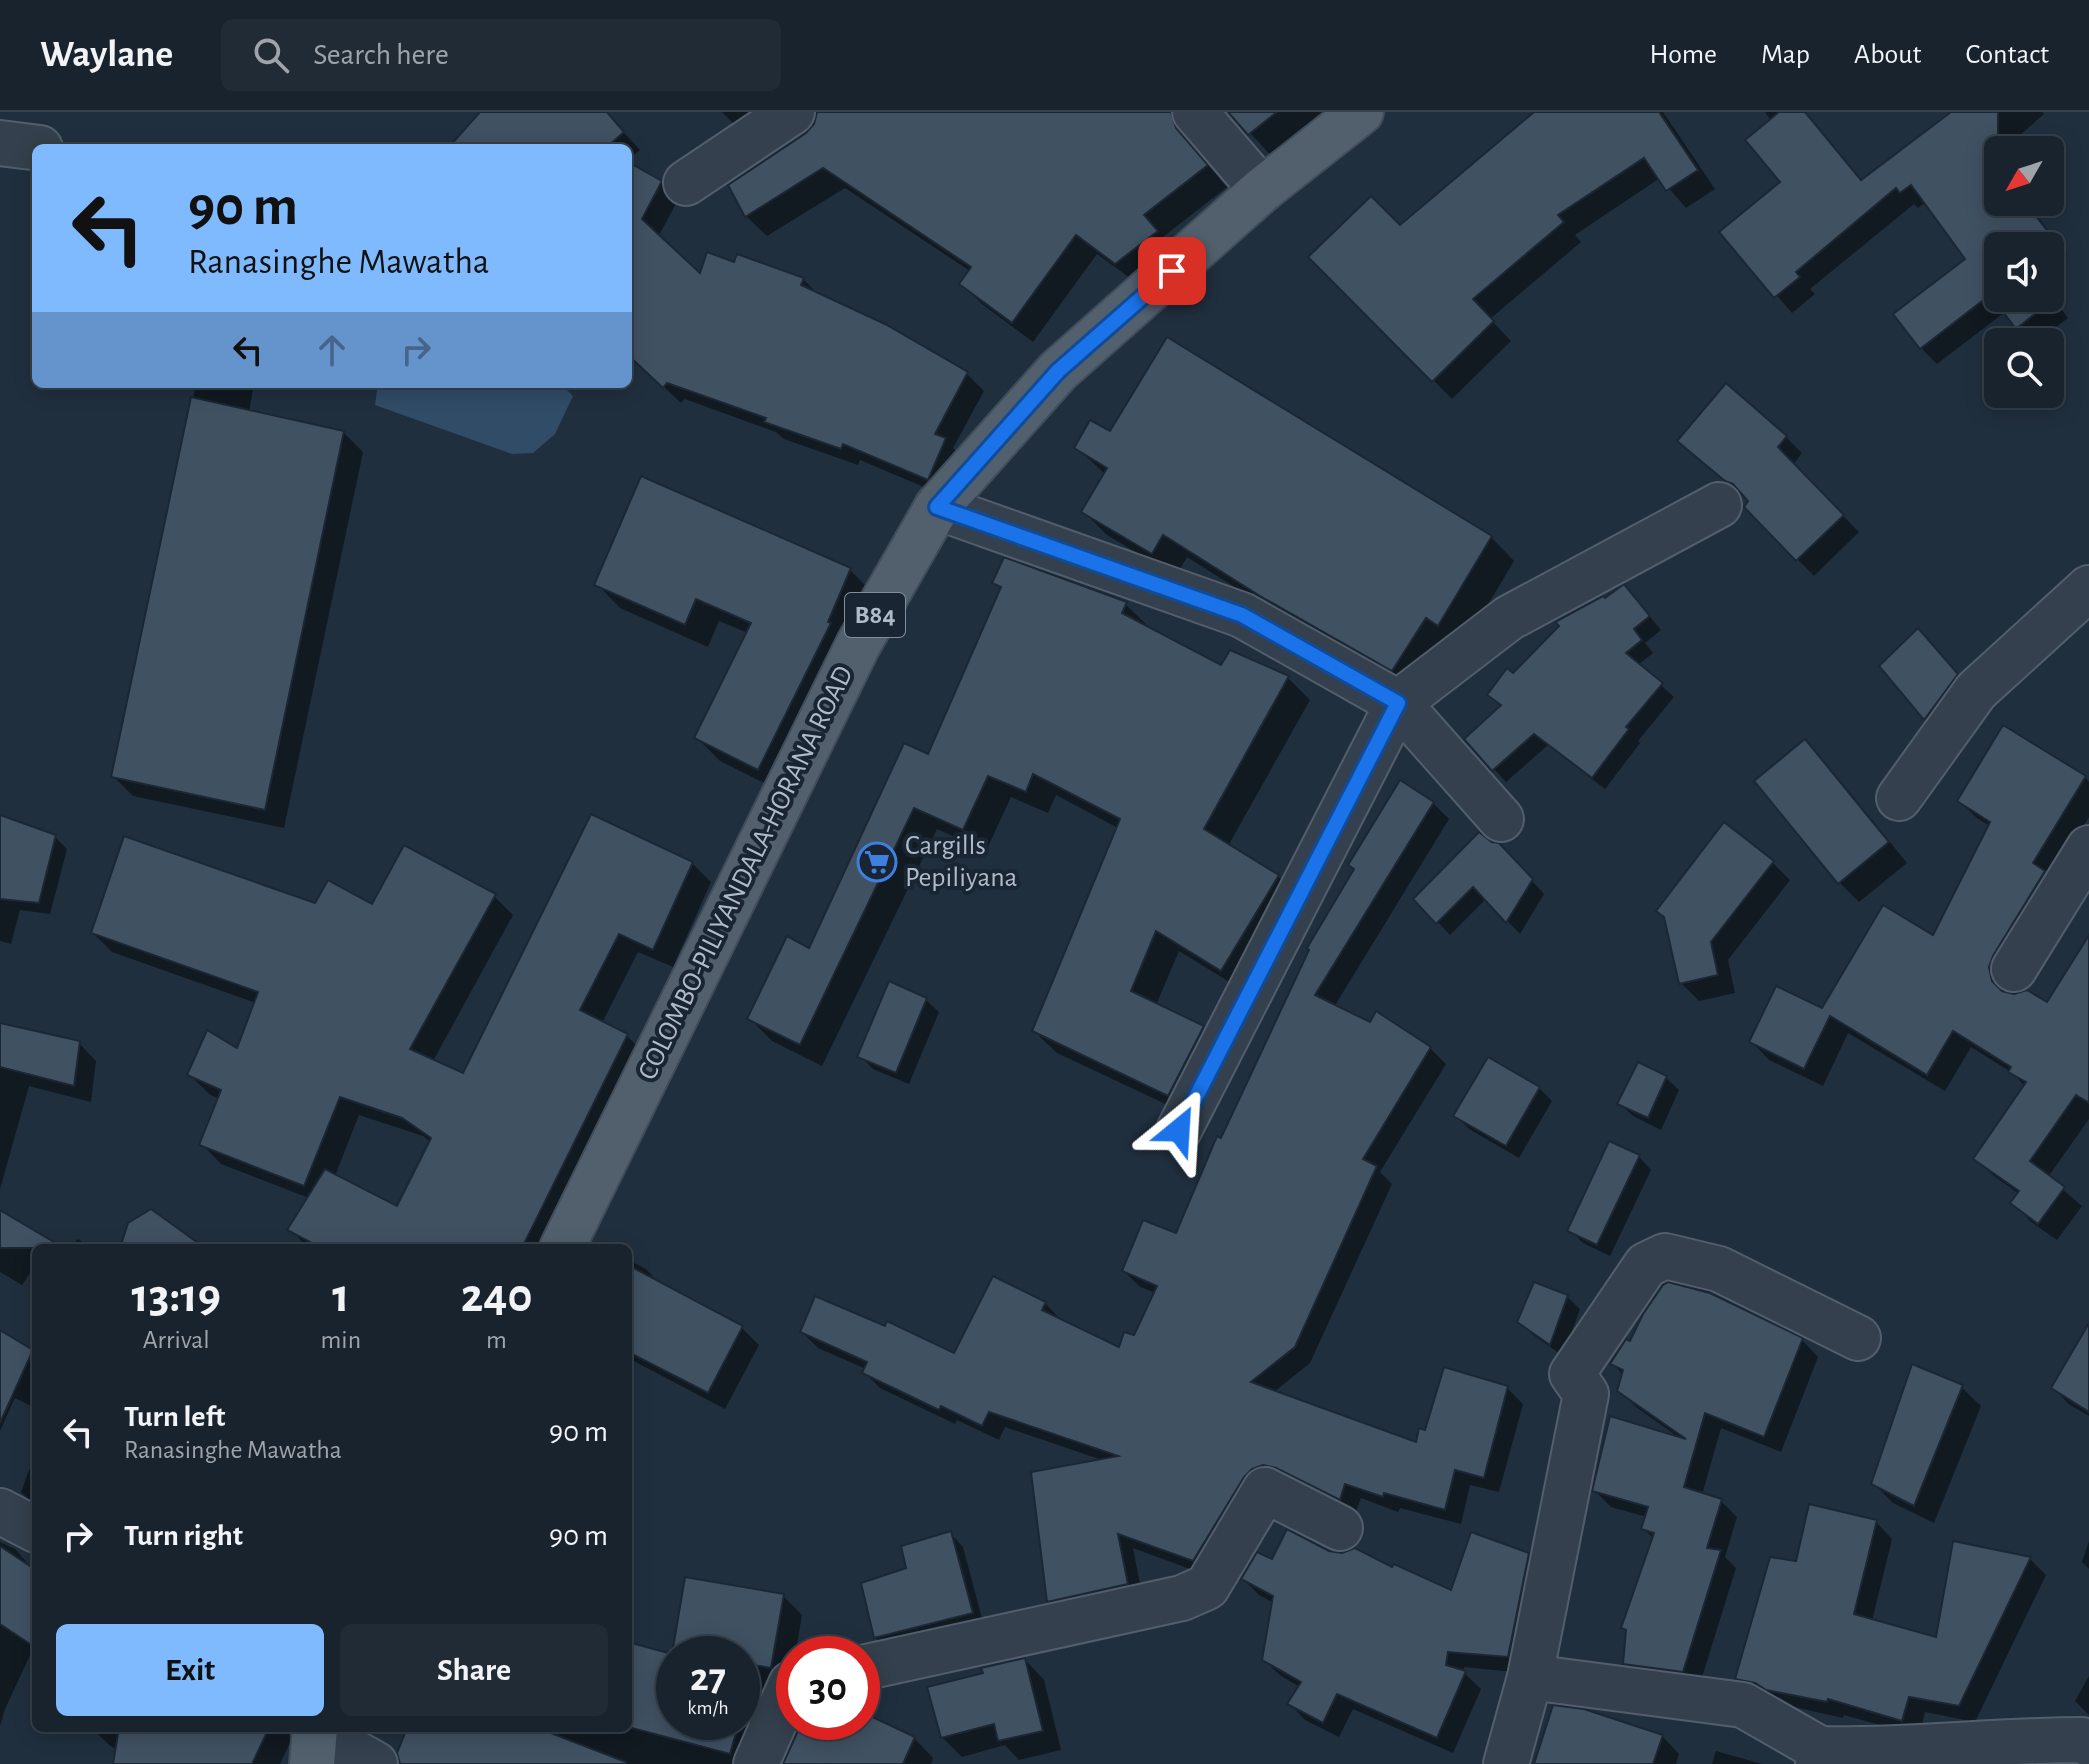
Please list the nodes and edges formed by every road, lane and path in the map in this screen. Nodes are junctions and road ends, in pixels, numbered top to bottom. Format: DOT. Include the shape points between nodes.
graph roads {
  1 [pos="792,112"];
  2 [pos="1195,112"];
  3 [pos="1361,112"];
  4 [pos="0,143"];
  5 [pos="32,147"];
  6 [pos="686,183"];
  7 [pos="1262,190"];
  8 [pos="1719,505"];
  9 [pos="937,507"];
  10 [pos="2089,588"];
  11 [pos="1398,703"];
  12 [pos="1899,798"];
  13 [pos="1501,819"];
  14 [pos="2089,848"];
  15 [pos="2014,969"];
  16 [pos="1179,1130"];
  17 [pos="564,1244"];
  18 [pos="1858,1338"];
  19 [pos="0,1511"];
  20 [pos="32,1528"];
  21 [pos="1340,1528"];
  22 [pos="880,1664"];
  23 [pos="1530,1677"];
  24 [pos="776,1718"];
  25 [pos="314,1741"];
  26 [pos="2089,1744"];
  27 [pos="1819,1756"];
  28 [pos="375,1764"];
  29 [pos="756,1764"];
  30 [pos="1506,1764"];
  1 -- 6 [label="street"];
  2 -- 7 [label="street"];
  3 -- 7 [label="main road, COLOMBO-PILIYANDALA-HORANA ROAD / B84"];
  4 -- 5 [label="street"];
  7 -- 9 [label="main road, COLOMBO-PILIYANDALA-HORANA ROAD / B84" via="1058,371"];
  8 -- 11 [label="street" via="1509,618"];
  9 -- 11 [label="street" via="1242,615"];
  9 -- 17 [label="main road, COLOMBO-PILIYANDALA-HORANA ROAD / B84" via="858,645"];
  10 -- 12 [label="street" via="1976,691"];
  11 -- 13 [label="street"];
  11 -- 16 [label="street"];
  14 -- 15 [label="street"];
  18 -- 23 [label="street" via="1719,1269 1665,1256 1646,1265 1572,1374 1586,1394"];
  19 -- 20 [label="street"];
  21 -- 22 [label="street" via="1265,1490 1207,1587 1182,1598"];
  23 -- 27 [label="street" via="1743,1705"];
  23 -- 30 [label="street"];
  24 -- 29 [label="street"];
  25 -- 28 [label="street"];
  26 -- 27 [label="street" via="2023,1740"];
}
